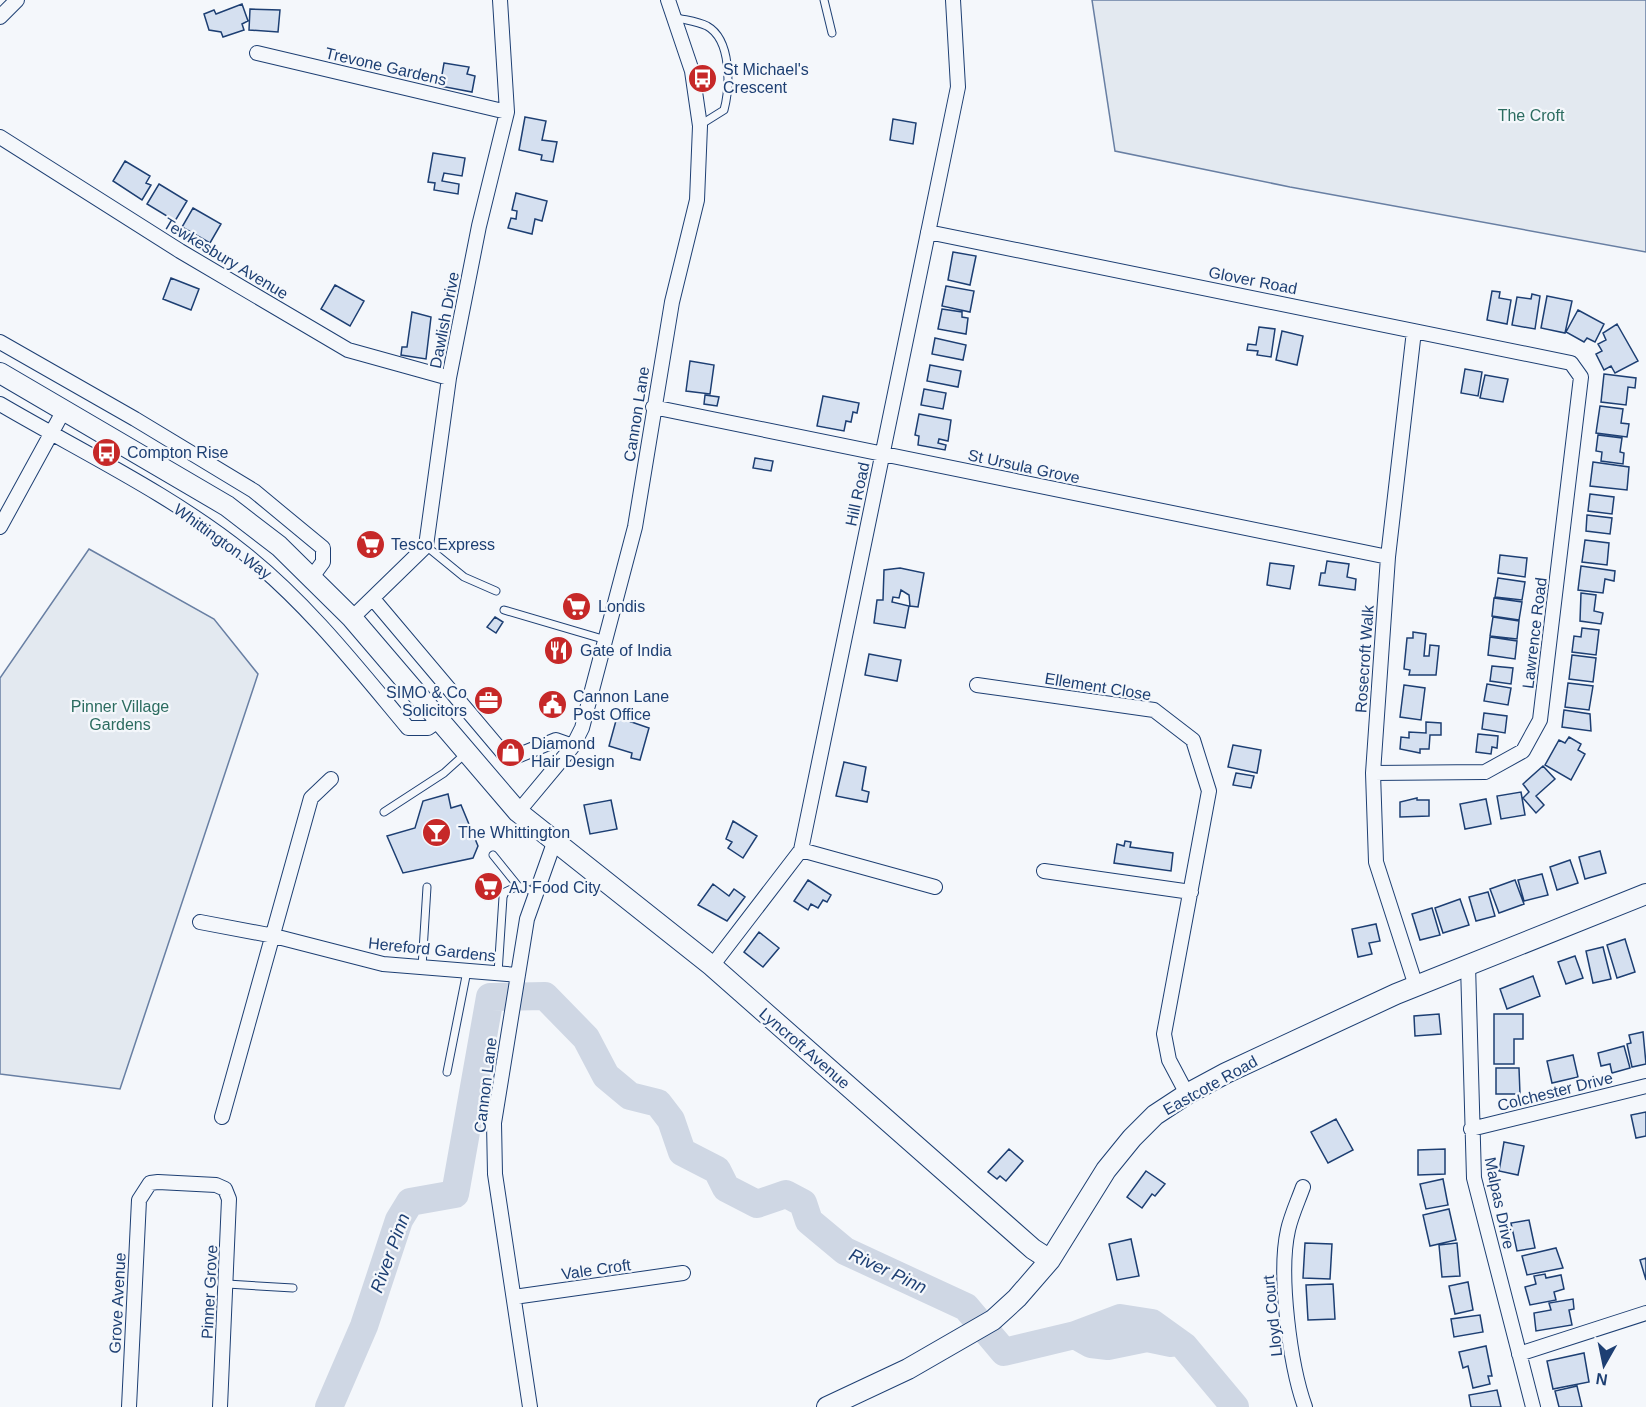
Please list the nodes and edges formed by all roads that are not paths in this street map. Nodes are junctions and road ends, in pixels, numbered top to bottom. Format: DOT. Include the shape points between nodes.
graph roads {
  1 [pos="17,0"];
  2 [pos="500,0"];
  3 [pos="668,0"];
  4 [pos="824,0"];
  5 [pos="953,0"];
  6 [pos="0,17"];
  7 [pos="674,17"];
  8 [pos="832,33"];
  9 [pos="257,53"];
  10 [pos="507,112"];
  11 [pos="700,126"];
  12 [pos="0,137"];
  13 [pos="928,232"];
  14 [pos="1414,331"];
  15 [pos="0,342"];
  16 [pos="1571,363"];
  17 [pos="0,373"];
  18 [pos="449,378"];
  19 [pos="0,404"];
  20 [pos="653,407"];
  21 [pos="64,410"];
  22 [pos="51,434"];
  23 [pos="882,453"];
  24 [pos="0,527"];
  25 [pos="426,546"];
  26 [pos="1388,557"];
  27 [pos="312,577"];
  28 [pos="496,591"];
  29 [pos="374,600"];
  30 [pos="504,610"];
  31 [pos="352,618"];
  32 [pos="606,640"];
  33 [pos="977,685"];
  34 [pos="438,721"];
  35 [pos="573,746"];
  36 [pos="467,753"];
  37 [pos="1373,773"];
  38 [pos="331,779"];
  39 [pos="384,812"];
  40 [pos="518,812"];
  41 [pos="554,843"];
  42 [pos="801,850"];
  43 [pos="493,855"];
  44 [pos="1044,871"];
  45 [pos="518,886"];
  46 [pos="428,887"];
  47 [pos="935,887"];
  48 [pos="535,892"];
  49 [pos="1191,892"];
  50 [pos="1646,894"];
  51 [pos="200,922"];
  52 [pos="274,936"];
  53 [pos="1468,965"];
  54 [pos="712,966"];
  55 [pos="422,967"];
  56 [pos="467,970"];
  57 [pos="498,973"];
  58 [pos="517,981"];
  59 [pos="1416,986"];
  60 [pos="447,1072"];
  61 [pos="1646,1086"];
  62 [pos="1187,1094"];
  63 [pos="222,1117"];
  64 [pos="1471,1129"];
  65 [pos="1303,1187"];
  66 [pos="139,1200"];
  67 [pos="1050,1260"];
  68 [pos="683,1273"];
  69 [pos="227,1284"];
  70 [pos="293,1288"];
  71 [pos="513,1297"];
  72 [pos="1646,1314"];
  73 [pos="1519,1354"];
  74 [pos="848,1403"];
  75 [pos="129,1407"];
  76 [pos="220,1407"];
  77 [pos="530,1407"];
  78 [pos="827,1407"];
  79 [pos="1305,1407"];
  80 [pos="1533,1407"];
  1 -- 6 [label="street"];
  2 -- 10 [label="street, Dawlish Drive"];
  3 -- 7 [label="street, Cannon Lane"];
  4 -- 8 [label="lane"];
  5 -- 13 [label="street, Hill Road" via="958,87"];
  7 -- 11 [label="street, Cannon Lane" via="692,71"];
  7 -- 11 [label="lane" via="708,27 723,44 730,87 724,110"];
  9 -- 10 [label="street, Trevone Gardens"];
  10 -- 18 [label="street, Dawlish Drive" via="479,226"];
  11 -- 20 [label="street, Cannon Lane" via="697,200 672,302"];
  12 -- 18 [label="street, Tewkesbury Avenue" via="180,251 348,350"];
  13 -- 14 [label="street, Glover Road"];
  13 -- 23 [label="street, Hill Road"];
  14 -- 16 [label="street, Glover Road"];
  14 -- 26 [label="street, Rosecroft Walk"];
  15 -- 27 [label="street" via="254,491 323,548 323,562"];
  16 -- 37 [label="street, Lawrence Road" via="1581,377 1540,720 1523,751 1485,772"];
  17 -- 21 [label="street, Whittington Way"];
  18 -- 25 [label="street, Dawlish Drive"];
  19 -- 22 [label="street, Whittington Way"];
  20 -- 23 [label="street, St Ursula Grove"];
  20 -- 32 [label="street, Cannon Lane" via="635,527"];
  21 -- 22 [label="street"];
  21 -- 27 [label="street, Whittington Way" via="227,506"];
  22 -- 24 [label="street"];
  22 -- 34 [label="street, Whittington Way" via="197,518 244,552 319,622 408,728 428,728"];
  23 -- 26 [label="street, St Ursula Grove"];
  23 -- 42 [label="street, Hill Road"];
  25 -- 28 [label="lane" via="464,577"];
  25 -- 29 [label="street"];
  26 -- 37 [label="street, Rosecroft Walk"];
  27 -- 31 [label="street, Whittington Way"];
  29 -- 31 [label="street"];
  29 -- 35 [label="street" via="504,754 512,759 556,740"];
  30 -- 32 [label="lane"];
  31 -- 34 [label="street, Whittington Way"];
  32 -- 35 [label="street, Cannon Lane" via="582,728"];
  33 -- 49 [label="street, Ellement Close" via="1154,710 1193,740 1209,791"];
  34 -- 36 [label="street, Whittington Way"];
  35 -- 40 [label="street, Cannon Lane"];
  36 -- 39 [label="lane"];
  36 -- 40 [label="street, Whittington Way"];
  37 -- 59 [label="street, Rosecroft Walk" via="1376,862"];
  38 -- 52 [label="street" via="311,798"];
  40 -- 41 [label="street, Whittington Way"];
  41 -- 48 [label="street, Cannon Lane"];
  41 -- 54 [label="street, Lyncroft Avenue"];
  42 -- 47 [label="street"];
  42 -- 54 [label="street, Hill Road"];
  43 -- 45 [label="lane"];
  44 -- 49 [label="street"];
  45 -- 48 [label="lane"];
  45 -- 57 [label="lane" via="503,897"];
  46 -- 55 [label="lane"];
  48 -- 58 [label="street, Cannon Lane"];
  49 -- 62 [label="street, Ellement Close" via="1164,1034 1168,1060"];
  50 -- 53 [label="street, Eastcote Road"];
  51 -- 52 [label="street, Hereford Gardens"];
  52 -- 55 [label="street, Hereford Gardens" via="383,964"];
  52 -- 63 [label="street"];
  53 -- 59 [label="street, Eastcote Road"];
  53 -- 64 [label="street, Malpas Drive"];
  54 -- 67 [label="street, Lyncroft Avenue"];
  55 -- 56 [label="street, Hereford Gardens"];
  56 -- 57 [label="street, Hereford Gardens"];
  56 -- 60 [label="lane"];
  57 -- 58 [label="street, Hereford Gardens"];
  58 -- 71 [label="street, Cannon Lane" via="494,1133 495,1174"];
  59 -- 62 [label="street, Eastcote Road"];
  61 -- 64 [label="street, Colchester Drive"];
  62 -- 67 [label="street, Eastcote Road" via="1155,1115 1132,1138 1106,1170"];
  64 -- 73 [label="street, Malpas Drive" via="1474,1178"];
  65 -- 79 [label="street, Lloyd Court" via="1288,1230 1282,1270 1296,1383"];
  66 -- 69 [label="street, Pinner Grove" via="150,1184 158,1182 216,1185 225,1190 229,1199"];
  66 -- 75 [label="street, Grove Avenue"];
  67 -- 74 [label="street, Eastcote Road" via="993,1320"];
  68 -- 71 [label="street, Vale Croft"];
  69 -- 70 [label="lane"];
  69 -- 76 [label="street, Pinner Grove"];
  71 -- 77 [label="street, Cannon Lane"];
  72 -- 73 [label="street"];
  73 -- 80 [label="street, Malpas Drive"];
  74 -- 78 [label="street, Eastcote Road"];
}
